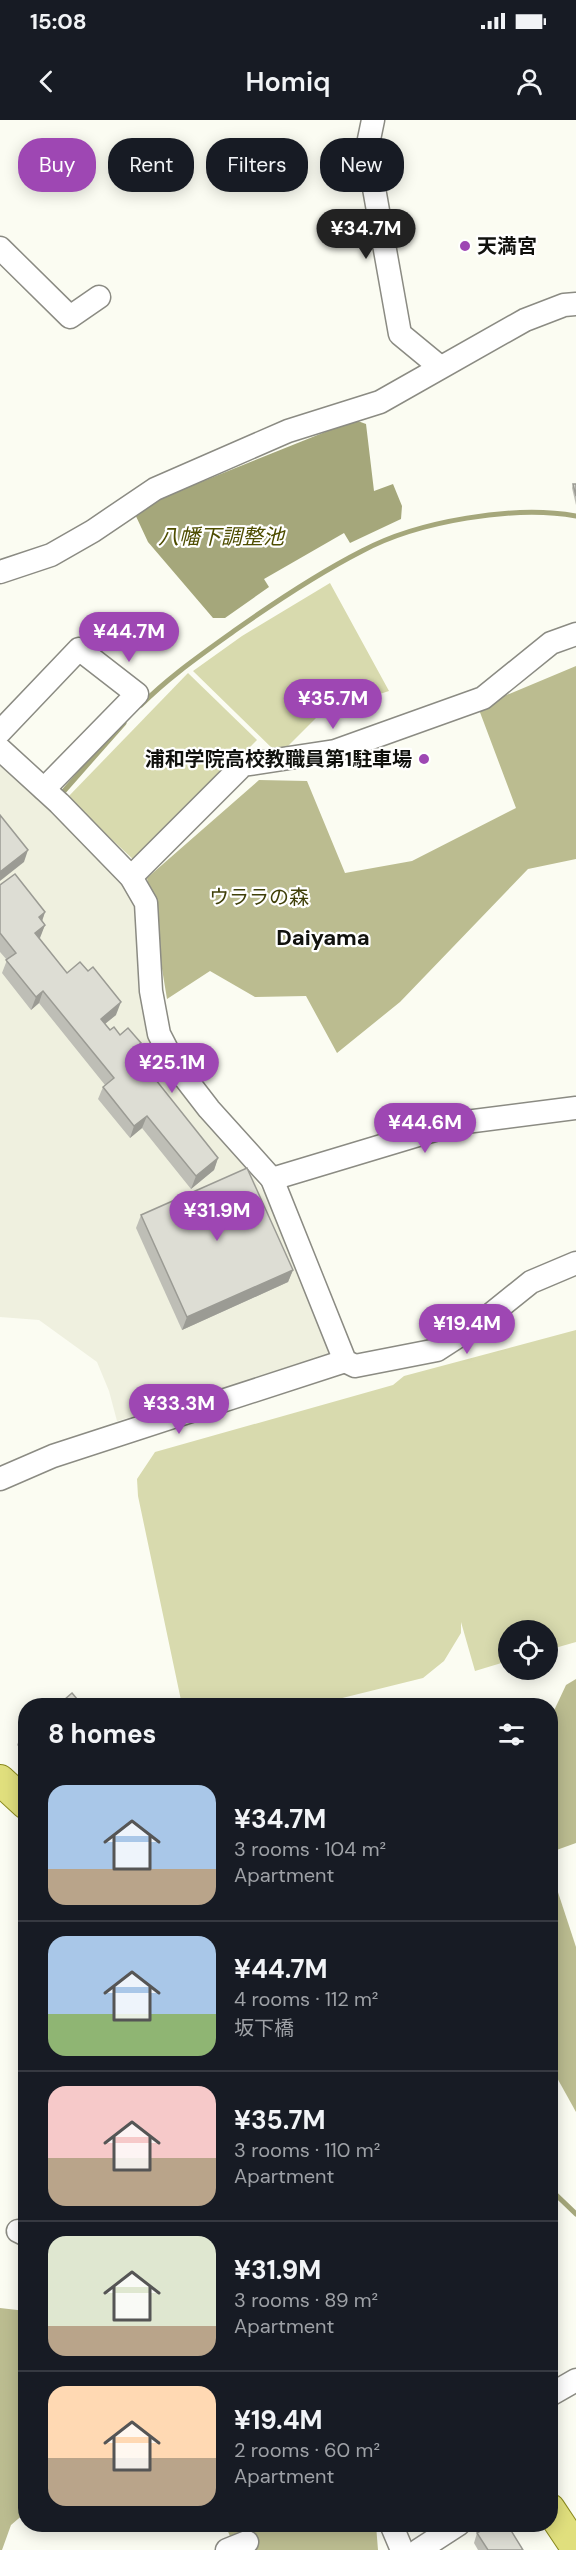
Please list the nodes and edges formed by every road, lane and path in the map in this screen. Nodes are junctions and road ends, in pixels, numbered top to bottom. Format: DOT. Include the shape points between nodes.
graph roads {
  1 [pos="373,120"];
  2 [pos="0,248"];
  3 [pos="99,297"];
  4 [pos="576,304"];
  5 [pos="440,368"];
  6 [pos="0,572"];
  7 [pos="576,633"];
  8 [pos="0,732"];
  9 [pos="0,749"];
  10 [pos="52,797"];
  11 [pos="131,877"];
  12 [pos="576,1108"];
  13 [pos="272,1179"];
  14 [pos="576,1263"];
  15 [pos="345,1361"];
  16 [pos="0,1479"];
  17 [pos="0,1780"];
  18 [pos="18,1797"];
  19 [pos="576,2380"];
  20 [pos="558,2390"];
  21 [pos="558,2521"];
  22 [pos="394,2532"];
  23 [pos="447,2532"];
  24 [pos="576,2548"];
  25 [pos="402,2550"];
  26 [pos="419,2550"];
  1 -- 5 [label="street" via="367,149 400,334"];
  2 -- 3 [label="street" via="70,317"];
  4 -- 5 [label="street" via="525,320"];
  5 -- 6 [label="street" via="380,402 288,431 155,489 51,555"];
  7 -- 11 [label="street" via="551,643 483,698 334,751 243,765"];
  8 -- 10 [label="street" via="80,649 137,694"];
  9 -- 10 [label="street"];
  10 -- 11 [label="street"];
  11 -- 13 [label="street" via="146,903 151,991 159,1034 175,1065 209,1109"];
  12 -- 13 [label="street" via="458,1123"];
  13 -- 15 [label="street"];
  14 -- 15 [label="street" via="531,1282 485,1319 437,1350 356,1366"];
  15 -- 16 [label="street" via="53,1456"];
  17 -- 18 [label="main road"];
  19 -- 20 [label="street"];
  21 -- 24 [label="main road"];
  22 -- 25 [label="street"];
  23 -- 26 [label="street"];
}
